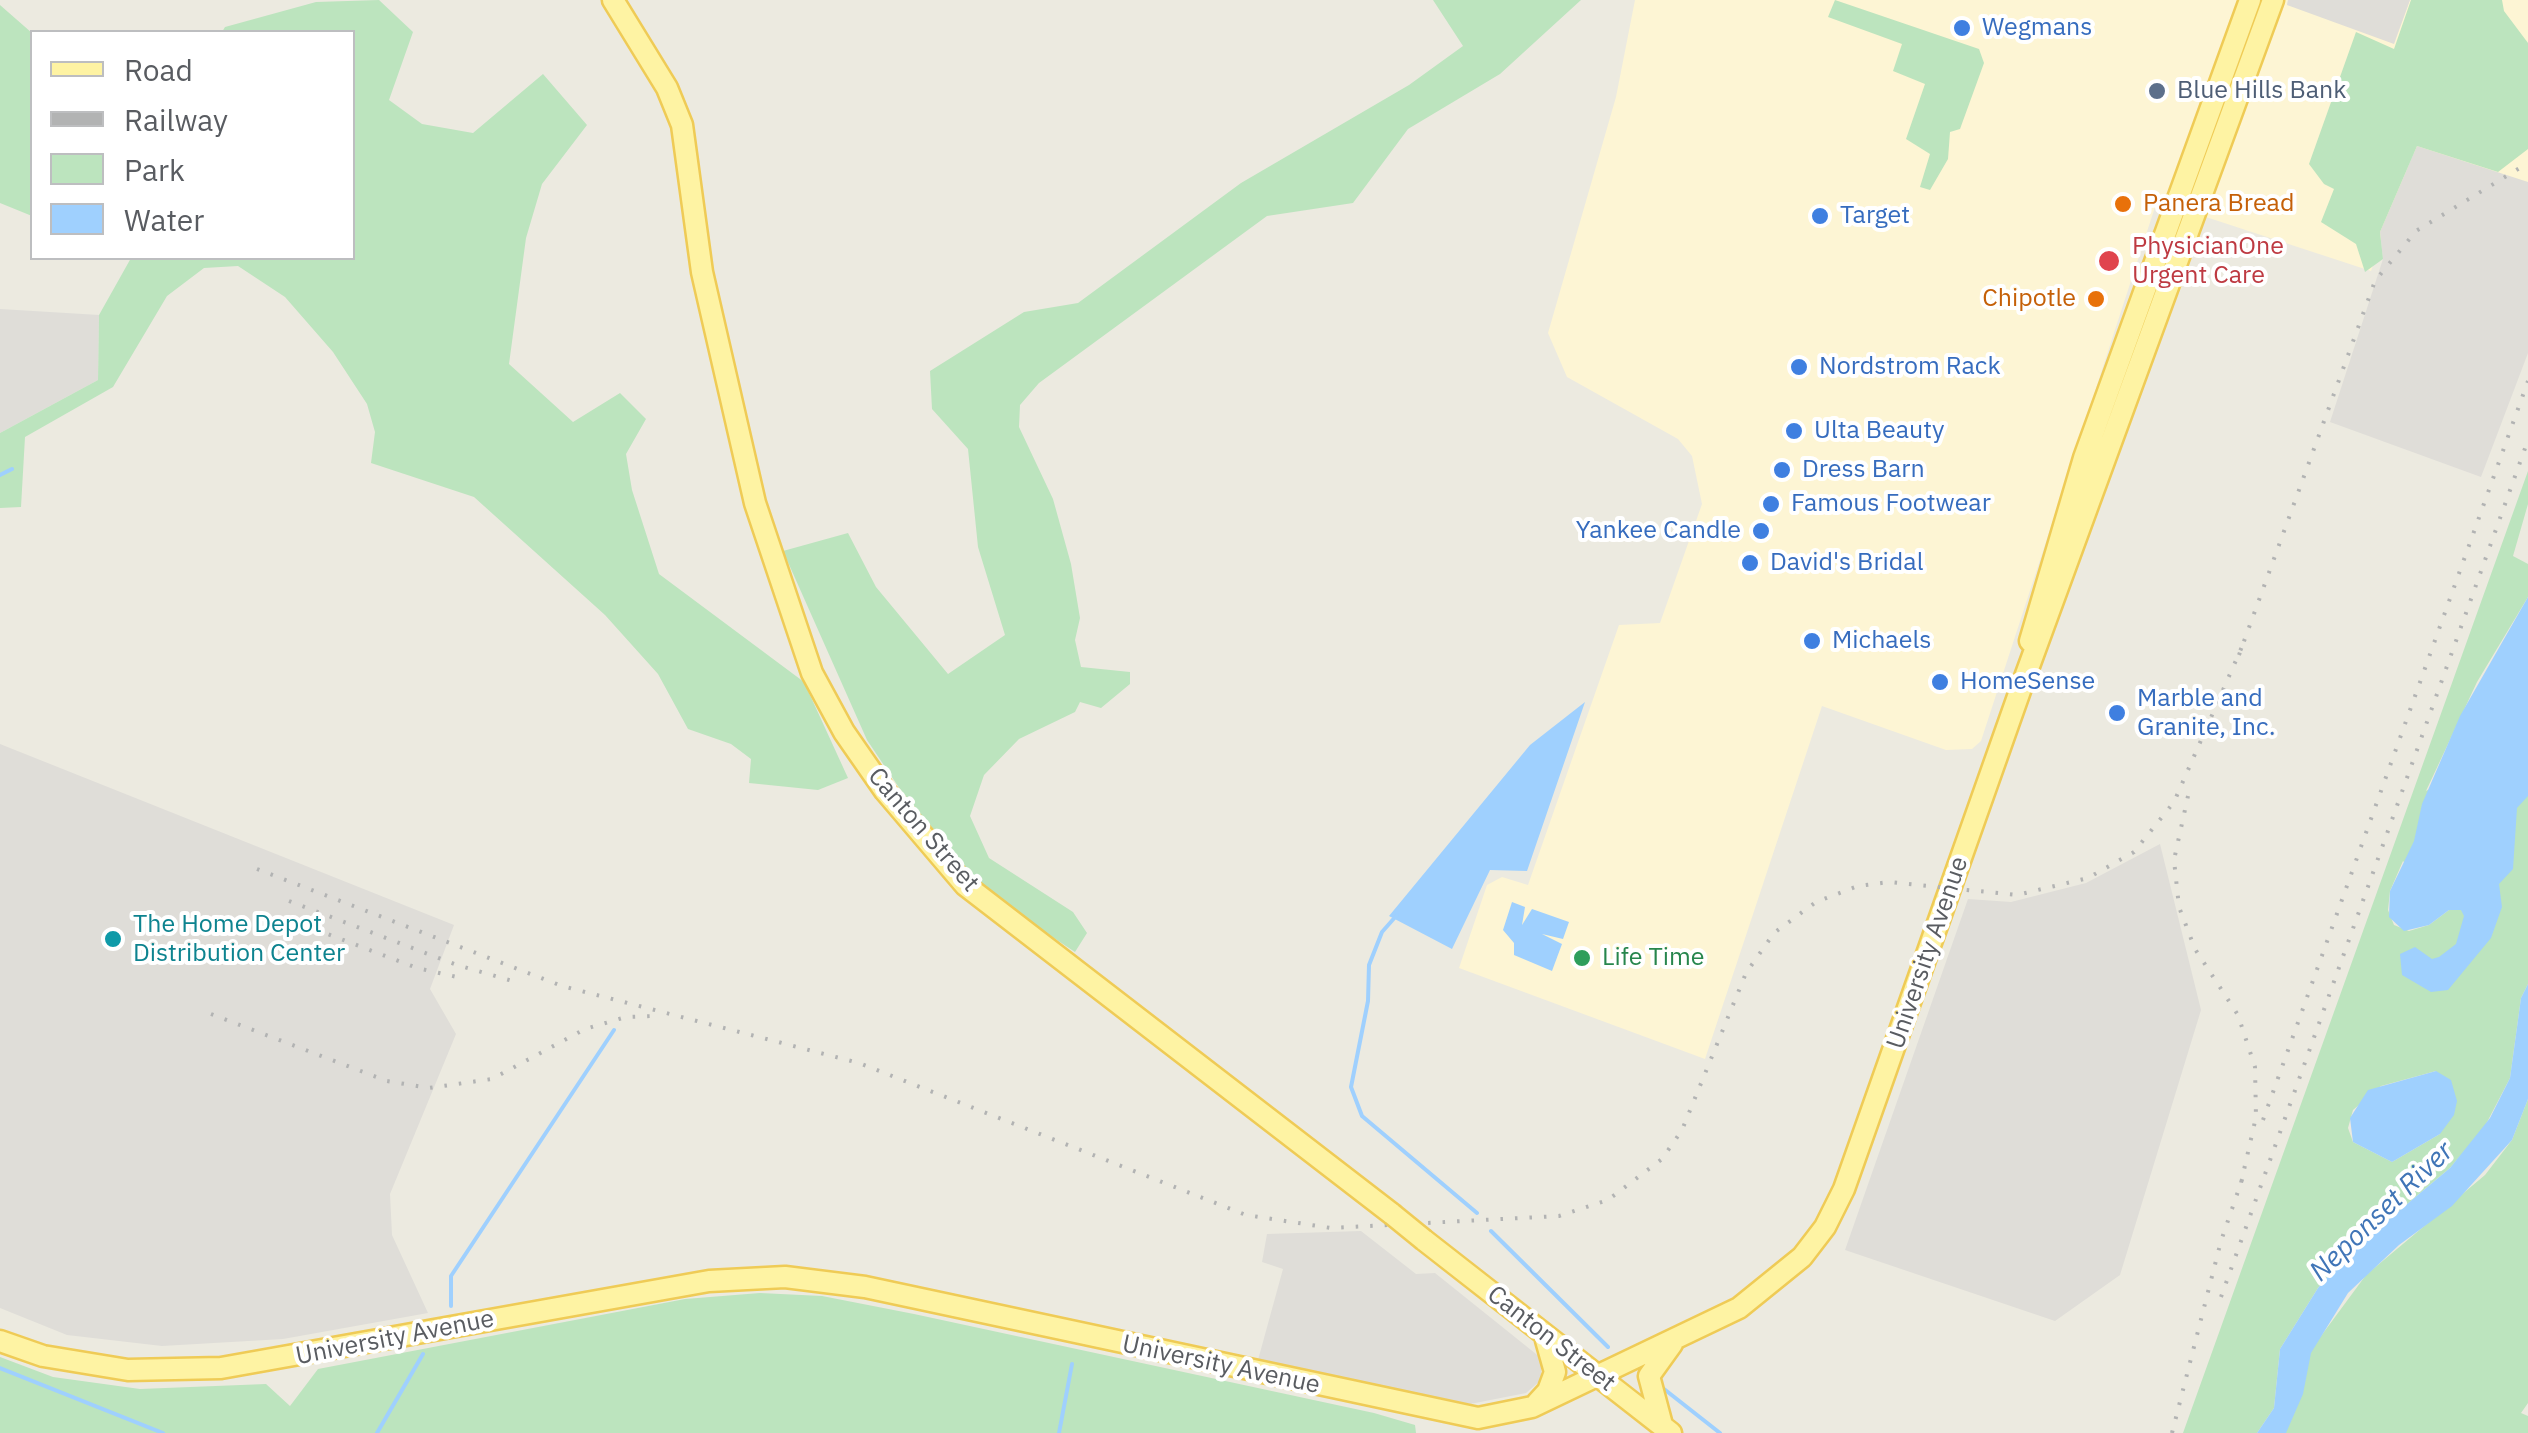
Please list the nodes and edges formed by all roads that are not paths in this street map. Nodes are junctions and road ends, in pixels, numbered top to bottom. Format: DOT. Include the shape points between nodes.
graph roads {
  1 [pos="613,0"];
  2 [pos="2250,0"];
  3 [pos="2272,0"];
  4 [pos="2021,688"];
  5 [pos="1543,1334"];
  6 [pos="1678,1338"];
  7 [pos="0,1340"];
  8 [pos="1597,1376"];
  9 [pos="1532,1406"];
  10 [pos="1667,1430"];
  1 -- 5 [label="main road, Canton Street, bridge" via="667,88 682,126 702,272 755,503 812,673 884,790 965,885"];
  2 -- 4 [label="main road, University Avenue" via="2084,458"];
  3 -- 4 [label="main road, University Avenue"];
  4 -- 6 [label="main road, University Avenue" via="1835,1210 1802,1257 1770,1287"];
  5 -- 8 [label="main road, Canton Street"];
  5 -- 9 [label="main road" via="1555,1372"];
  6 -- 8 [label="main road, University Avenue"];
  6 -- 10 [label="main road" via="1649,1376"];
  7 -- 9 [label="main road, University Avenue" via="43,1356 128,1370 222,1368 708,1281 785,1277 865,1287 1452,1415 1487,1417"];
  8 -- 9 [label="main road, University Avenue"];
  8 -- 10 [label="main road, Canton Street"];
}
